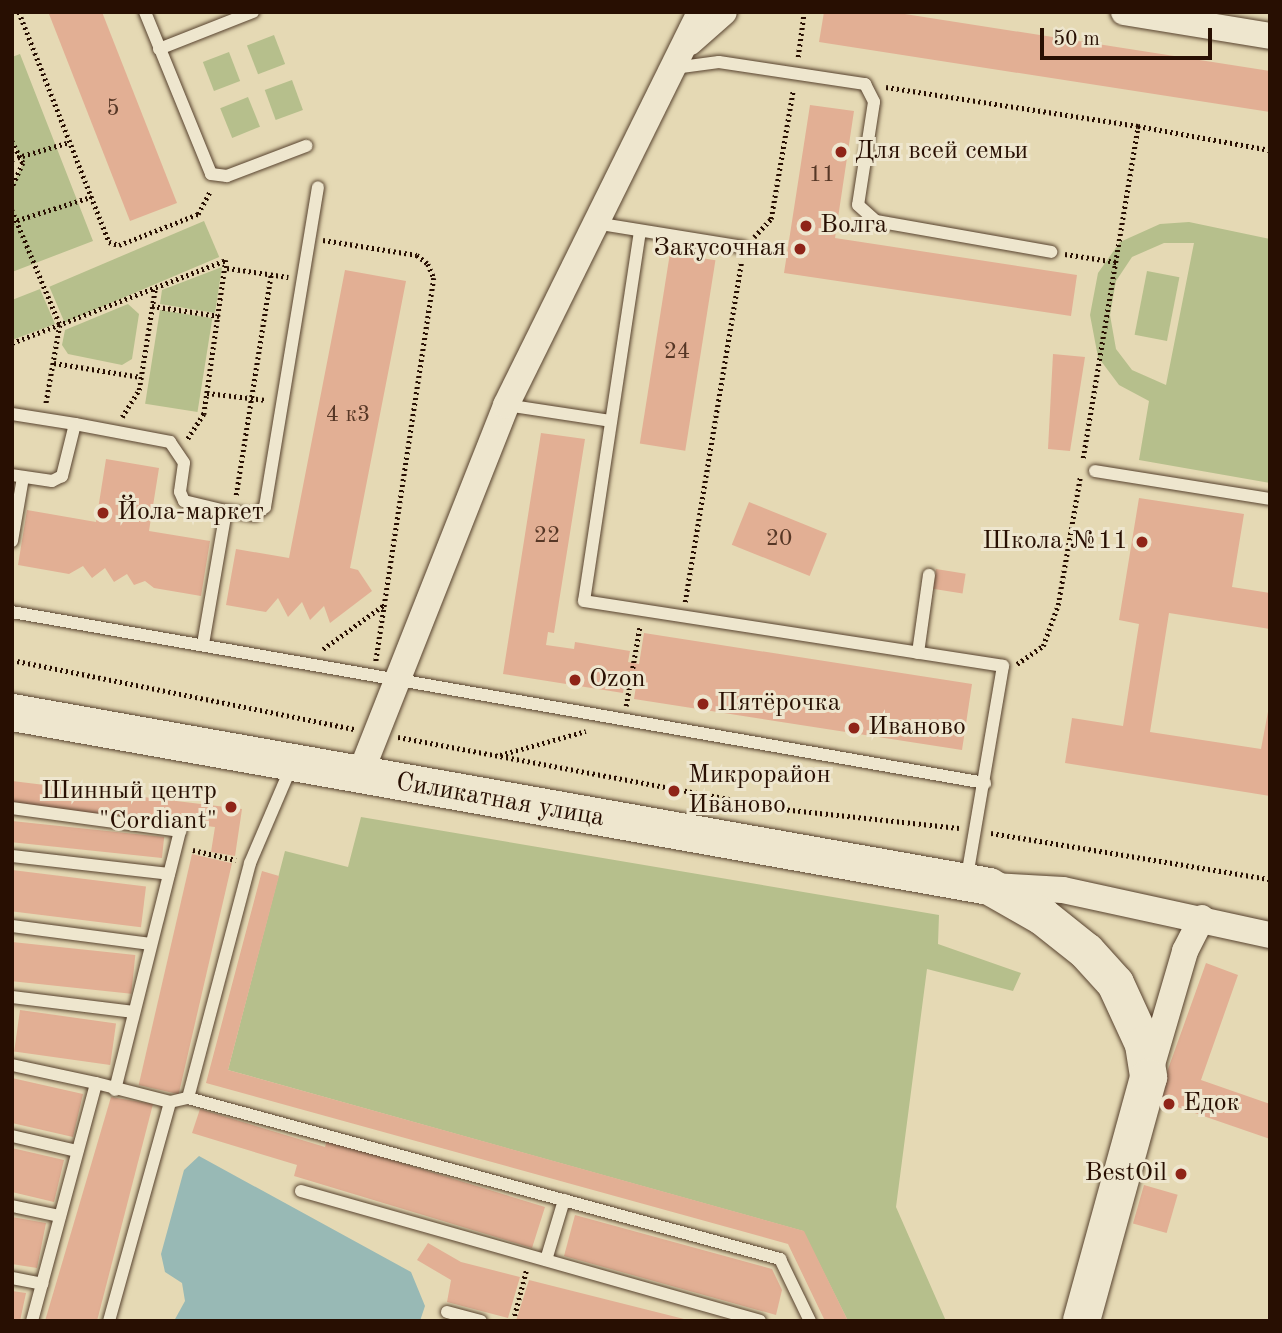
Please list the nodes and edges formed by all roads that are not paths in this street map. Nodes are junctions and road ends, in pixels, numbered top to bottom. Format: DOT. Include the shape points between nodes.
graph roads {
  1 [pos="145,12"];
  2 [pos="253,12"];
  3 [pos="700,12"];
  4 [pos="724,12"];
  5 [pos="1124,12"];
  6 [pos="1270,36"];
  7 [pos="159,49"];
  8 [pos="678,58"];
  9 [pos="306,146"];
  10 [pos="318,187"];
  11 [pos="594,223"];
  12 [pos="640,231"];
  13 [pos="743,247"];
  14 [pos="1051,251"];
  15 [pos="506,405"];
  16 [pos="12,414"];
  17 [pos="611,421"];
  18 [pos="75,424"];
  19 [pos="1095,471"];
  20 [pos="18,476"];
  21 [pos="1270,499"];
  22 [pos="230,512"];
  23 [pos="12,541"];
  24 [pos="929,575"];
  25 [pos="12,612"];
  26 [pos="204,644"];
  27 [pos="918,653"];
  28 [pos="387,675"];
  29 [pos="12,712"];
  30 [pos="292,765"];
  31 [pos="359,776"];
  32 [pos="985,783"];
  33 [pos="12,808"];
  34 [pos="12,856"];
  35 [pos="169,874"];
  36 [pos="977,883"];
  37 [pos="1202,918"];
  38 [pos="12,926"];
  39 [pos="1270,934"];
  40 [pos="151,944"];
  41 [pos="12,997"];
  42 [pos="134,1012"];
  43 [pos="12,1065"];
  44 [pos="1148,1077"];
  45 [pos="96,1083"];
  46 [pos="115,1090"];
  47 [pos="188,1098"];
  48 [pos="170,1102"];
  49 [pos="12,1136"];
  50 [pos="77,1151"];
  51 [pos="301,1191"];
  52 [pos="564,1200"];
  53 [pos="12,1206"];
  54 [pos="60,1216"];
  55 [pos="546,1260"];
  56 [pos="12,1278"];
  57 [pos="42,1284"];
  58 [pos="447,1312"];
  59 [pos="32,1321"];
  60 [pos="109,1321"];
  61 [pos="481,1321"];
  62 [pos="760,1321"];
  63 [pos="810,1321"];
  64 [pos="1081,1321"];
  1 -- 7 [label="lane"];
  2 -- 7 [label="lane"];
  3 -- 8 [label="street"];
  4 -- 8 [label="street"];
  5 -- 6 [label="street"];
  7 -- 9 [label="lane" via="206,168 215,176 227,176"];
  8 -- 11 [label="street"];
  8 -- 14 [label="lane" via="865,84 874,102 858,205 876,221"];
  10 -- 22 [label="lane" via="265,507 255,515"];
  11 -- 12 [label="lane"];
  11 -- 15 [label="street"];
  12 -- 13 [label="lane"];
  12 -- 17 [label="lane"];
  15 -- 17 [label="lane"];
  15 -- 28 [label="street"];
  16 -- 18 [label="lane"];
  17 -- 27 [label="lane" via="584,601"];
  18 -- 20 [label="lane" via="62,476 52,481"];
  18 -- 22 [label="lane" via="162,439 179,450 184,463 180,492 184,501"];
  19 -- 21 [label="lane"];
  20 -- 23 [label="lane"];
  22 -- 26 [label="lane"];
  24 -- 27 [label="lane"];
  25 -- 26 [label="lane"];
  26 -- 28 [label="lane"];
  27 -- 32 [label="lane" via="1003,666"];
  28 -- 31 [label="street" via="375,733"];
  28 -- 32 [label="lane"];
  29 -- 30 [label="street, Силикатная улица"];
  30 -- 31 [label="street, Силикатная улица"];
  30 -- 47 [label="lane" via="250,863"];
  31 -- 36 [label="street, Силикатная улица"];
  32 -- 36 [label="lane" via="977,831"];
  33 -- 35 [label="lane" via="180,831"];
  34 -- 35 [label="lane"];
  35 -- 40 [label="lane"];
  36 -- 37 [label="street" via="1063,890"];
  36 -- 44 [label="street" via="1051,923 1086,951 1115,984 1133,1014"];
  37 -- 39 [label="street"];
  37 -- 44 [label="street" via="1185,951"];
  38 -- 40 [label="lane"];
  40 -- 42 [label="lane"];
  41 -- 42 [label="lane"];
  42 -- 46 [label="lane"];
  43 -- 45 [label="lane"];
  44 -- 64 [label="street"];
  45 -- 46 [label="lane"];
  45 -- 50 [label="lane"];
  46 -- 48 [label="lane"];
  47 -- 48 [label="lane"];
  47 -- 52 [label="lane"];
  48 -- 60 [label="lane"];
  49 -- 50 [label="lane"];
  50 -- 54 [label="lane"];
  51 -- 55 [label="lane"];
  52 -- 55 [label="lane"];
  52 -- 63 [label="lane" via="780,1259"];
  53 -- 54 [label="lane"];
  54 -- 57 [label="lane"];
  55 -- 62 [label="lane"];
  56 -- 57 [label="lane"];
  57 -- 59 [label="lane"];
  58 -- 61 [label="lane"];
}
